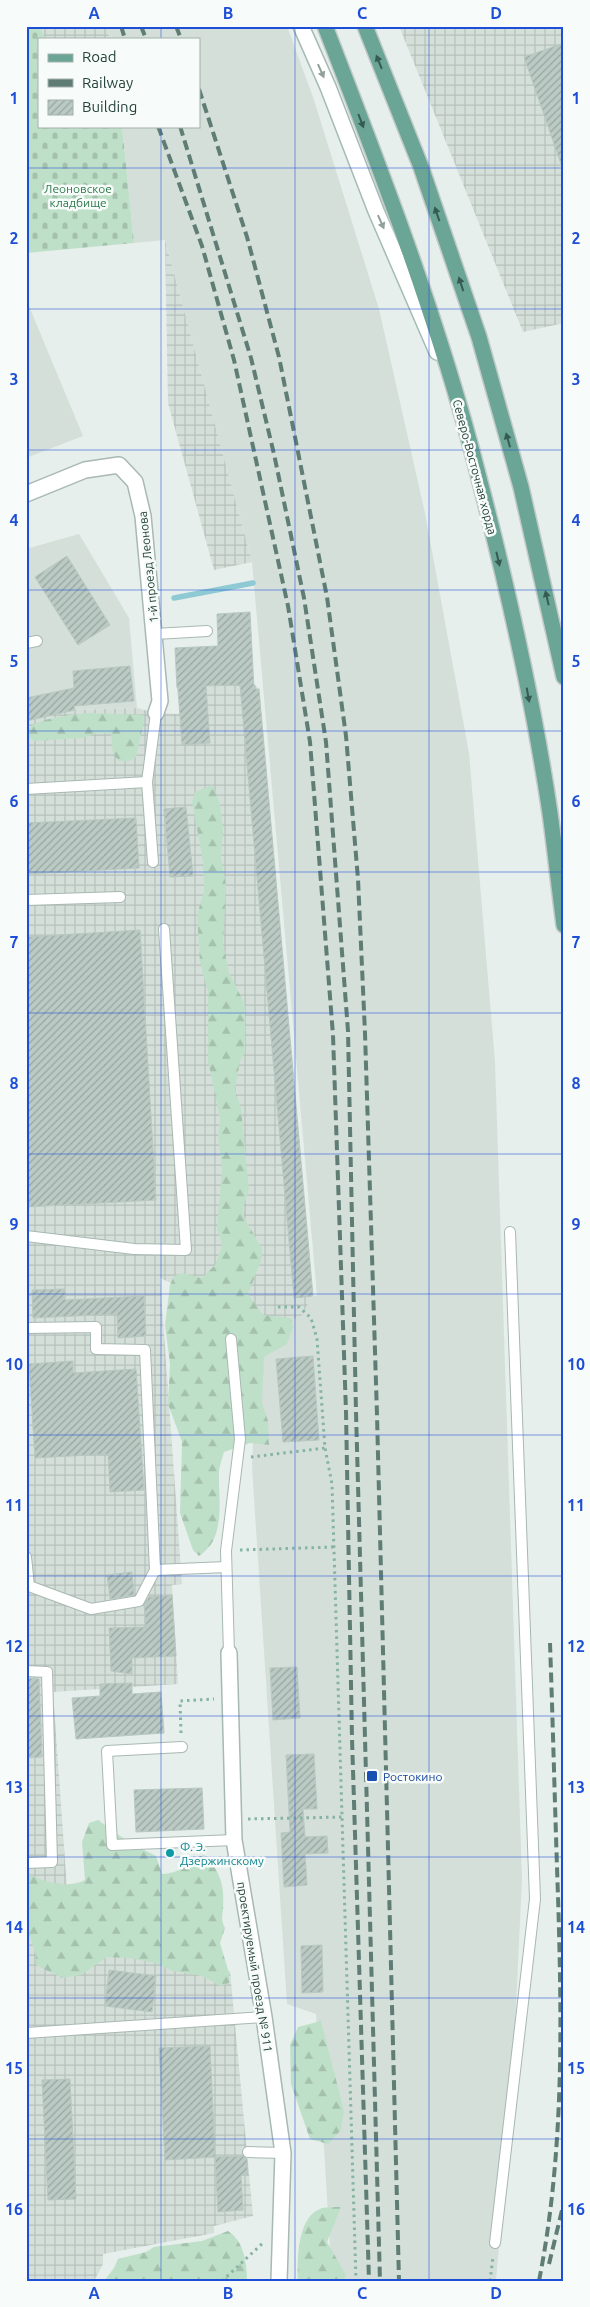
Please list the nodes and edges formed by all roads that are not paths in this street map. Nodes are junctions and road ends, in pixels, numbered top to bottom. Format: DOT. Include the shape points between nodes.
graph roads {
  1 [pos="301,26"];
  2 [pos="325,26"];
  3 [pos="365,26"];
  4 [pos="460,410"];
  5 [pos="26,494"];
  6 [pos="207,631"];
  7 [pos="155,634"];
  8 [pos="37,641"];
  9 [pos="26,643"];
  10 [pos="561,652"];
  11 [pos="564,677"];
  12 [pos="156,713"];
  13 [pos="147,782"];
  14 [pos="26,789"];
  15 [pos="153,862"];
  16 [pos="120,898"];
  17 [pos="26,900"];
  18 [pos="564,924"];
  19 [pos="164,929"];
  20 [pos="510,1232"];
  21 [pos="26,1236"];
  22 [pos="26,1328"];
  23 [pos="230,1339"];
  24 [pos="26,1557"];
  25 [pos="226,1567"];
  26 [pos="155,1570"];
  27 [pos="229,1653"];
  28 [pos="26,1671"];
  29 [pos="182,1747"];
  30 [pos="234,1840"];
  31 [pos="26,1862"];
  32 [pos="264,2017"];
  33 [pos="26,2034"];
  34 [pos="248,2152"];
  35 [pos="282,2153"];
  36 [pos="495,2244"];
  37 [pos="279,2281"];
  1 -- 4 [label="street, one-way"];
  2 -- 4 [label="main road, Северо-Восточная хорда, one-way" via="388,190"];
  10 -- 3 [label="main road, one-way" via="521,487 479,337 421,167"];
  4 -- 18 [label="main road, Северо-Восточная хорда, one-way" via="519,647 550,811"];
  5 -- 7 [label="street, 1-й проезд Леонова" via="85,470 119,465 135,482 143,516"];
  6 -- 7 [label="lane"];
  7 -- 12 [label="street, 1-й проезд Леонова" via="160,701"];
  8 -- 9 [label="lane"];
  10 -- 11 [label="main road"];
  12 -- 13 [label="lane"];
  13 -- 14 [label="lane"];
  13 -- 15 [label="lane"];
  16 -- 17 [label="lane"];
  19 -- 21 [label="lane" via="186,1250 134,1249"];
  20 -- 36 [label="lane" via="535,1900"];
  22 -- 26 [label="lane" via="96,1327 96,1349 145,1350"];
  23 -- 25 [label="lane" via="240,1439"];
  24 -- 26 [label="lane" via="29,1586 91,1609 139,1601"];
  25 -- 26 [label="lane"];
  25 -- 27 [label="lane"];
  27 -- 30 [label="street, проектируемый проезд № 911"];
  28 -- 31 [label="lane" via="47,1672 52,1862"];
  29 -- 30 [label="lane" via="107,1751 112,1845"];
  30 -- 32 [label="street, проектируемый проезд № 911"];
  32 -- 33 [label="lane"];
  32 -- 35 [label="street, проектируемый проезд № 911"];
  34 -- 35 [label="lane"];
  35 -- 37 [label="street, проектируемый проезд № 911"];
}
